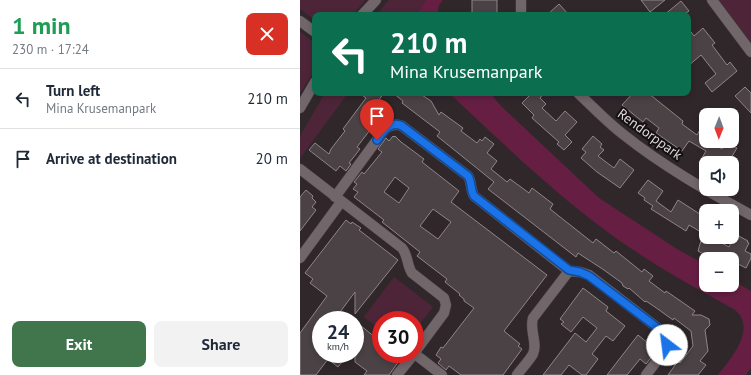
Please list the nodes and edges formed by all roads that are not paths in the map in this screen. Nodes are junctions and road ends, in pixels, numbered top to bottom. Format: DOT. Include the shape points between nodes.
graph roads {
  1 [pos="376,0"];
  2 [pos="520,0"];
  3 [pos="712,0"];
  4 [pos="365,12"];
  5 [pos="521,12"];
  6 [pos="300,21"];
  7 [pos="312,30"];
  8 [pos="751,52"];
  9 [pos="312,87"];
  10 [pos="581,96"];
  11 [pos="300,108"];
  12 [pos="300,170"];
  13 [pos="338,199"];
  14 [pos="751,215"];
  15 [pos="300,258"];
  16 [pos="569,270"];
  17 [pos="424,340"];
  18 [pos="424,361"];
  19 [pos="407,363"];
  20 [pos="398,375"];
  21 [pos="442,375"];
  22 [pos="517,375"];
  23 [pos="646,375"];
  1 -- 4 [label="street"];
  2 -- 5 [label="street"];
  3 -- 8 [label="street"];
  6 -- 7 [label="street"];
  9 -- 11 [label="street"];
  10 -- 14 [label="street, Rendorppark" via="623,135 647,152 698,186"];
  12 -- 13 [label="street"];
  13 -- 15 [label="street"];
  13 -- 16 [label="street" via="385,129 398,124 468,176 474,196"];
  13 -- 17 [label="street" via="402,248 412,273 444,298 444,313"];
  16 -- 22 [label="street" via="533,318 533,354"];
  16 -- 23 [label="street" via="589,276 666,336 666,349"];
  18 -- 21 [label="street"];
  19 -- 20 [label="street"];
}
